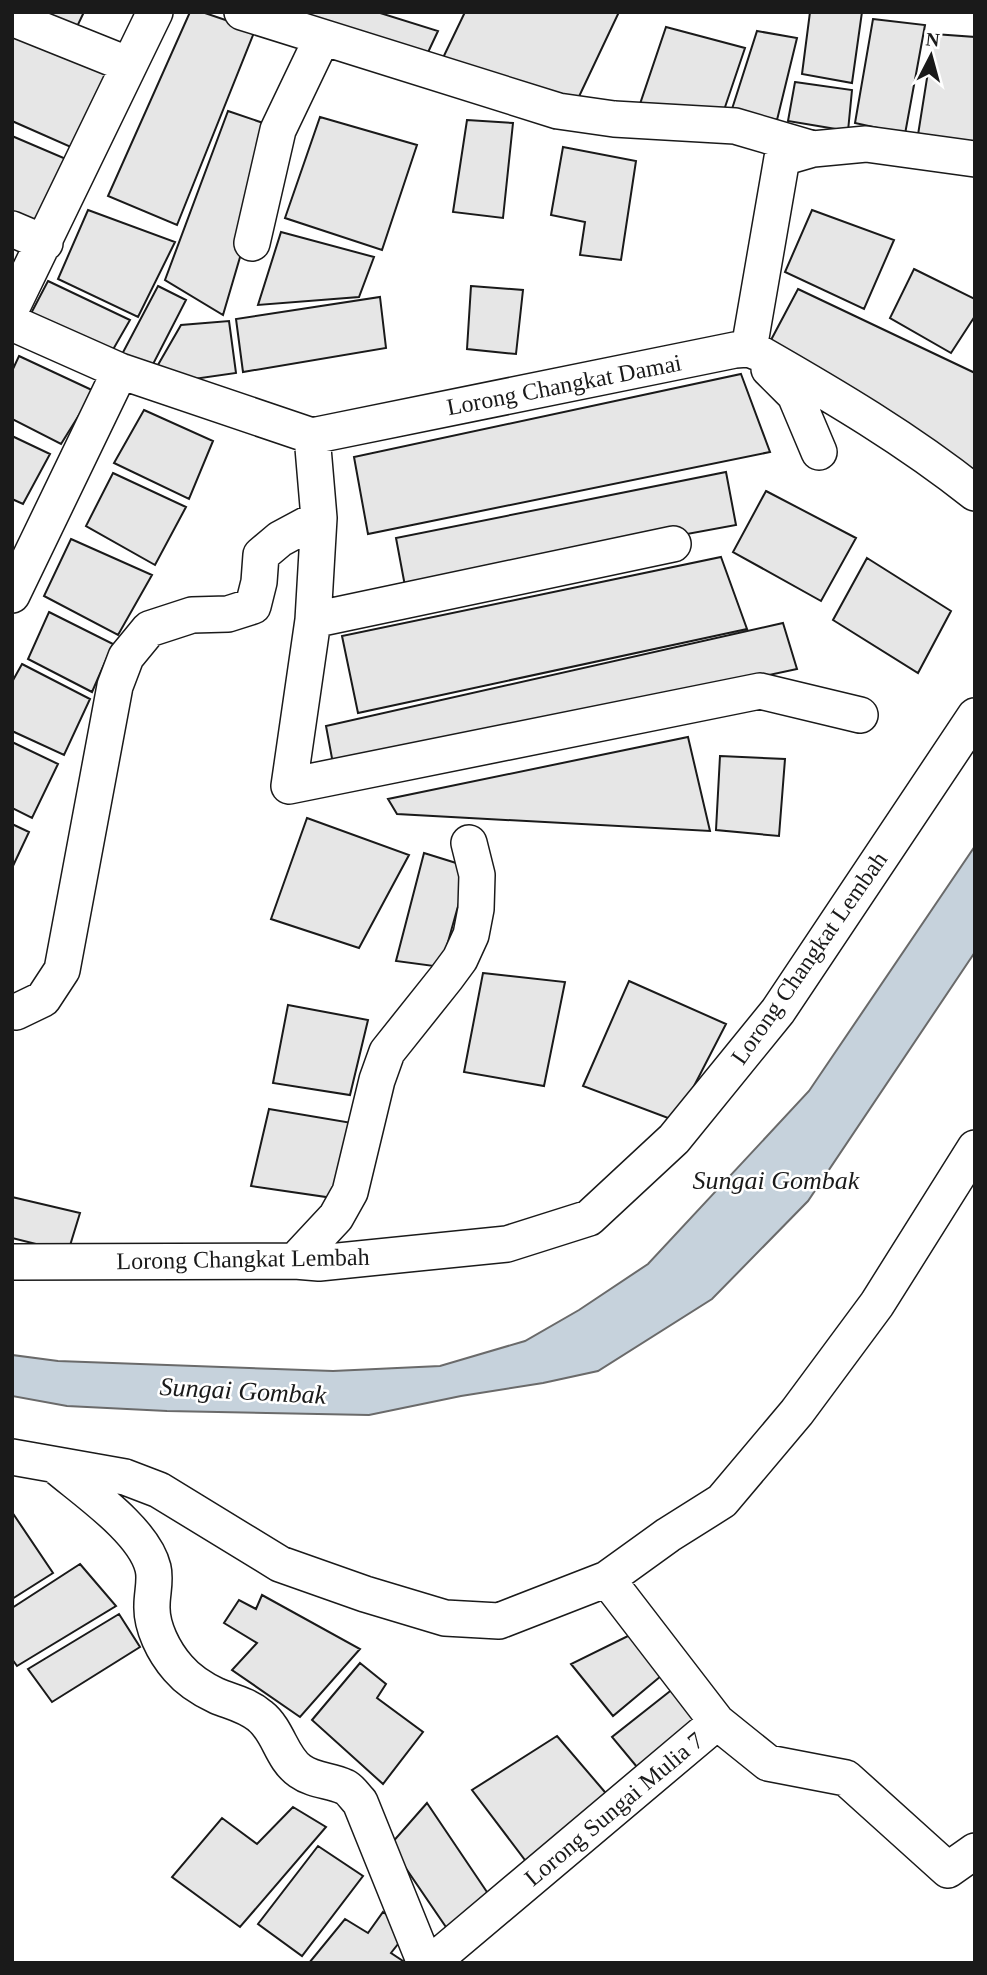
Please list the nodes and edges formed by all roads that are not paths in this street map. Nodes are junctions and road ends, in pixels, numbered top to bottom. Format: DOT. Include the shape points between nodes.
graph roads {
  1 [pos="155,12"];
  2 [pos="242,12"];
  3 [pos="12,18"];
  4 [pos="322,38"];
  5 [pos="129,65"];
  6 [pos="813,149"];
  7 [pos="975,159"];
  8 [pos="12,229"];
  9 [pos="44,243"];
  10 [pos="252,243"];
  11 [pos="12,307"];
  12 [pos="12,323"];
  13 [pos="749,349"];
  14 [pos="120,371"];
  15 [pos="312,436"];
  16 [pos="819,452"];
  17 [pos="975,493"];
  18 [pos="319,518"];
  19 [pos="673,544"];
  20 [pos="12,595"];
  21 [pos="313,620"];
  22 [pos="859,715"];
  23 [pos="975,716"];
  24 [pos="469,843"];
  25 [pos="16,1012"];
  26 [pos="975,1148"];
  27 [pos="295,1261"];
  28 [pos="12,1262"];
  29 [pos="12,1457"];
  30 [pos="55,1465"];
  31 [pos="607,1579"];
  32 [pos="717,1722"];
  33 [pos="975,1851"];
  34 [pos="425,1963"];
  35 [pos="431,1963"];
  1 -- 5 [label="street"];
  2 -- 4 [label="street"];
  3 -- 5 [label="street"];
  4 -- 6 [label="street" via="558,111 735,126"];
  4 -- 10 [label="street" via="278,130"];
  5 -- 9 [label="street"];
  6 -- 7 [label="street" via="866,144"];
  6 -- 13 [label="street" via="782,158"];
  8 -- 9 [label="street"];
  9 -- 11 [label="street"];
  12 -- 14 [label="street"];
  13 -- 15 [label="street, Lorong Changkat Damai"];
  13 -- 16 [label="street" via="794,395"];
  13 -- 17 [label="street" via="843,401"];
  14 -- 15 [label="street"];
  14 -- 20 [label="street"];
  15 -- 18 [label="street"];
  18 -- 21 [label="street"];
  18 -- 25 [label="street" via="261,555 253,606 229,614 192,615 149,629 126,657 115,687 62,970 43,999"];
  19 -- 21 [label="street"];
  21 -- 22 [label="street" via="289,786 760,691"];
  23 -- 27 [label="street, Lorong Changkat Lembah" via="778,1011 674,1139 589,1218 507,1244 319,1263"];
  24 -- 27 [label="street" via="477,875 471,935 453,969 387,1052 350,1192 335,1217"];
  26 -- 31 [label="street" via="877,1304 797,1412 722,1501"];
  27 -- 28 [label="street, Lorong Changkat Lembah"];
  29 -- 30 [label="street"];
  30 -- 31 [label="street" via="125,1477 159,1490 280,1564 444,1618 499,1621"];
  30 -- 34 [label="street" via="121,1521 147,1553 153,1569 154,1621 179,1669 195,1684 259,1715 273,1728 288,1759 299,1770 347,1788 360,1802"];
  31 -- 32 [label="street"];
  32 -- 33 [label="street, Lorong Sungai Mulia 7" via="768,1763 846,1778 948,1870"];
  32 -- 35 [label="street, Lorong Sungai Mulia 7"];
}
